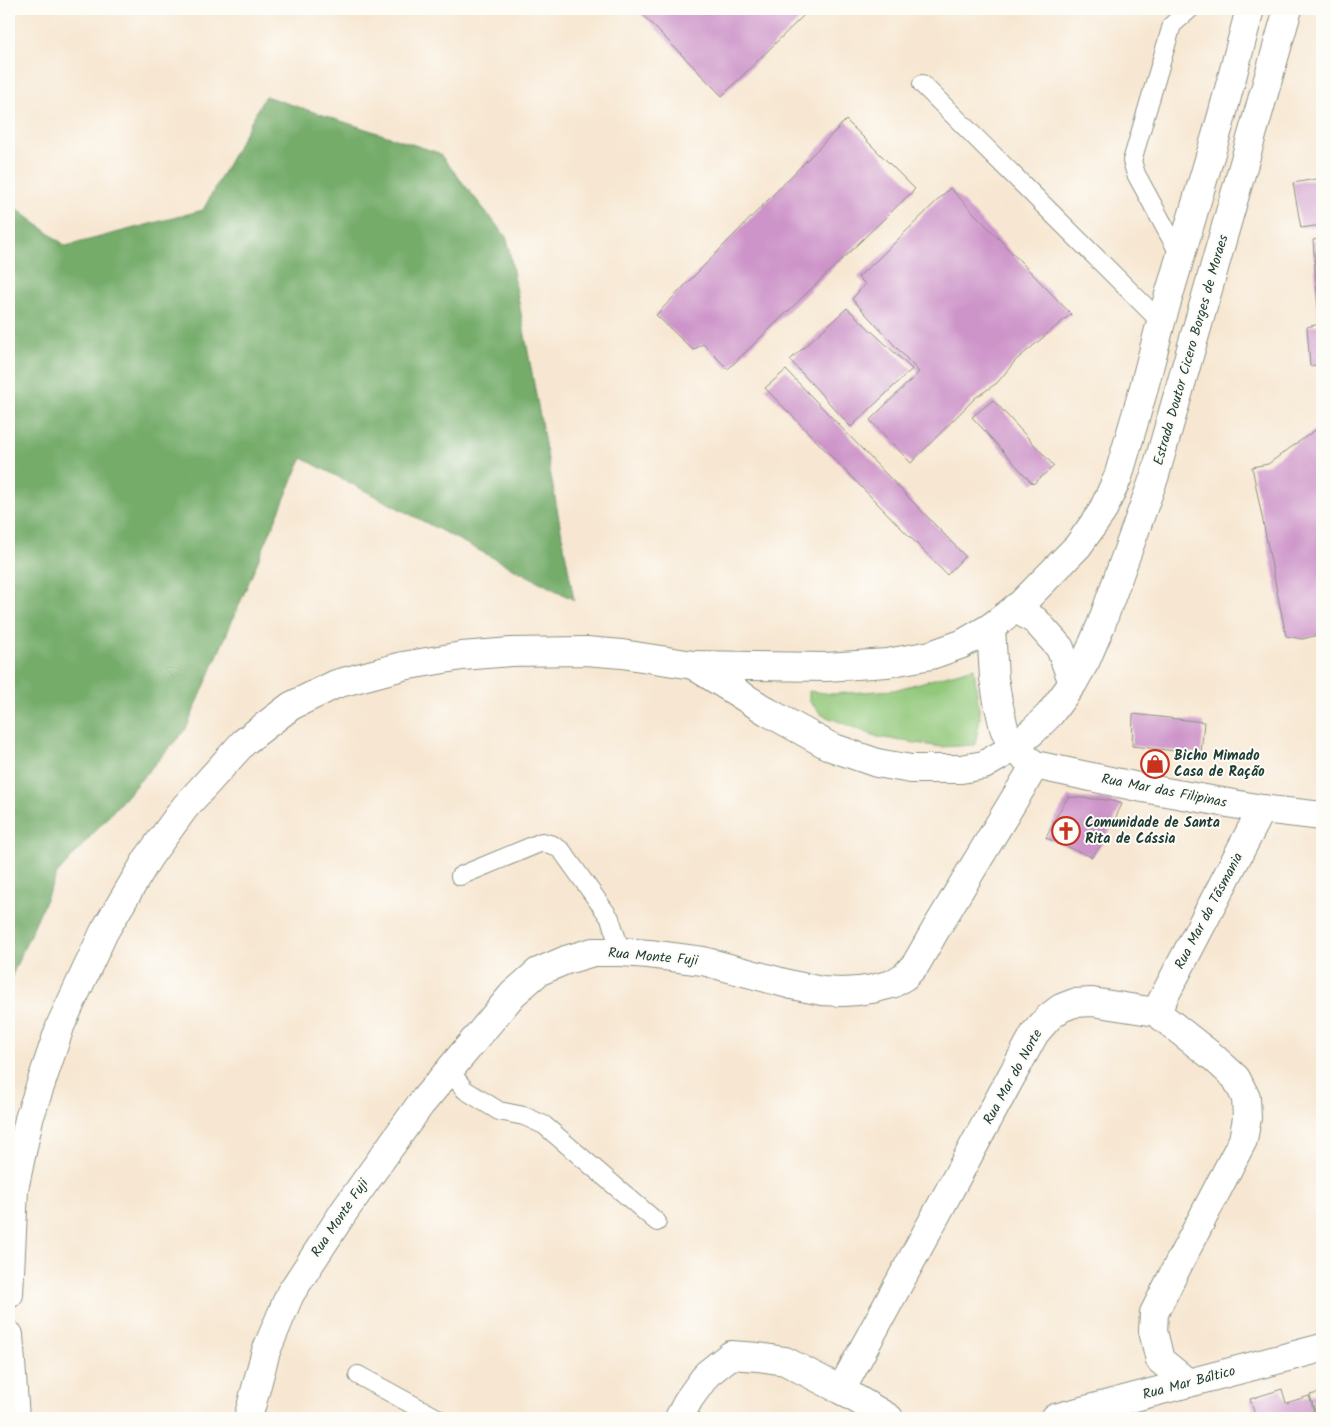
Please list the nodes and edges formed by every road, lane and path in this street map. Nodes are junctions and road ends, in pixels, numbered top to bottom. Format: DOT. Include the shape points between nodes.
graph roads {
  1 [pos="1190,9"];
  2 [pos="1250,9"];
  3 [pos="1288,9"];
  4 [pos="1173,17"];
  5 [pos="922,84"];
  6 [pos="1181,258"];
  7 [pos="1161,322"];
  8 [pos="1015,608"];
  9 [pos="991,627"];
  10 [pos="693,665"];
  11 [pos="1073,683"];
  12 [pos="1013,748"];
  13 [pos="1035,765"];
  14 [pos="1262,809"];
  15 [pos="1322,816"];
  16 [pos="460,876"];
  17 [pos="621,952"];
  18 [pos="1156,1012"];
  19 [pos="449,1070"];
  20 [pos="657,1222"];
  21 [pos="9,1294"];
  22 [pos="9,1335"];
  23 [pos="1322,1348"];
  24 [pos="358,1375"];
  25 [pos="1188,1383"];
  26 [pos="841,1390"];
  27 [pos="15,1418"];
  28 [pos="248,1418"];
  29 [pos="437,1418"];
  30 [pos="679,1418"];
  31 [pos="889,1418"];
  32 [pos="1055,1418"];
  1 -- 4 [label="lane"];
  2 -- 6 [label="street, Estrada Doutor Cicero Borges de Moraes"];
  3 -- 11 [label="street, Estrada Doutor Cicero Borges de Moraes" via="1157,468 1101,625"];
  4 -- 6 [label="lane" via="1132,161"];
  5 -- 7 [label="lane"];
  6 -- 7 [label="street, Estrada Doutor Cicero Borges de Moraes"];
  7 -- 8 [label="street, Estrada Doutor Cicero Borges de Moraes" via="1118,476 1102,512 1078,546"];
  8 -- 9 [label="street, Estrada Doutor Cicero Borges de Moraes"];
  8 -- 11 [label="street" via="1036,621 1060,648"];
  9 -- 10 [label="street, Estrada Doutor Cicero Borges de Moraes" via="962,644 931,655 887,663 826,667"];
  9 -- 12 [label="street" via="998,702"];
  10 -- 12 [label="street, Estrada Doutor Cicero Borges de Moraes" via="768,712 832,746 877,764 910,769 961,769 984,765"];
  10 -- 21 [label="street, Estrada Doutor Cicero Borges de Moraes" via="586,651 511,652 403,666 336,684 291,706 244,742 185,807 148,858 104,932 61,1024 29,1120 14,1189"];
  11 -- 12 [label="street, Estrada Doutor Cicero Borges de Moraes" via="1050,714"];
  12 -- 13 [label="street, Rua Mar das Filipinas"];
  13 -- 14 [label="street, Rua Mar das Filipinas"];
  13 -- 17 [label="street, Rua Monte Fuji" via="916,964 892,984 858,991 822,991 702,961"];
  14 -- 15 [label="street, Rua Mar das Filipinas"];
  14 -- 18 [label="street, Rua Mar da Tãsmania"];
  16 -- 17 [label="lane" via="542,842 553,845 562,851 610,918"];
  17 -- 19 [label="street, Rua Monte Fuji" via="593,952 538,972 513,994"];
  18 -- 25 [label="street, Rua Mar do Norte" via="1236,1078 1246,1098 1243,1140 1154,1313 1153,1331 1160,1360"];
  18 -- 26 [label="street, Rua Mar do Norte" via="1092,1002 1074,1003 1049,1017 1035,1033"];
  19 -- 20 [label="lane" via="465,1090 498,1110 544,1125"];
  19 -- 28 [label="street, Rua Monte Fuji" via="345,1210 290,1294 266,1351"];
  22 -- 27 [label="street"];
  23 -- 25 [label="street, Rua Mar Báltico"];
  24 -- 29 [label="lane"];
  25 -- 32 [label="street, Rua Mar Báltico"];
  26 -- 30 [label="street" via="786,1361 731,1355 707,1374"];
  26 -- 31 [label="street"];
}
